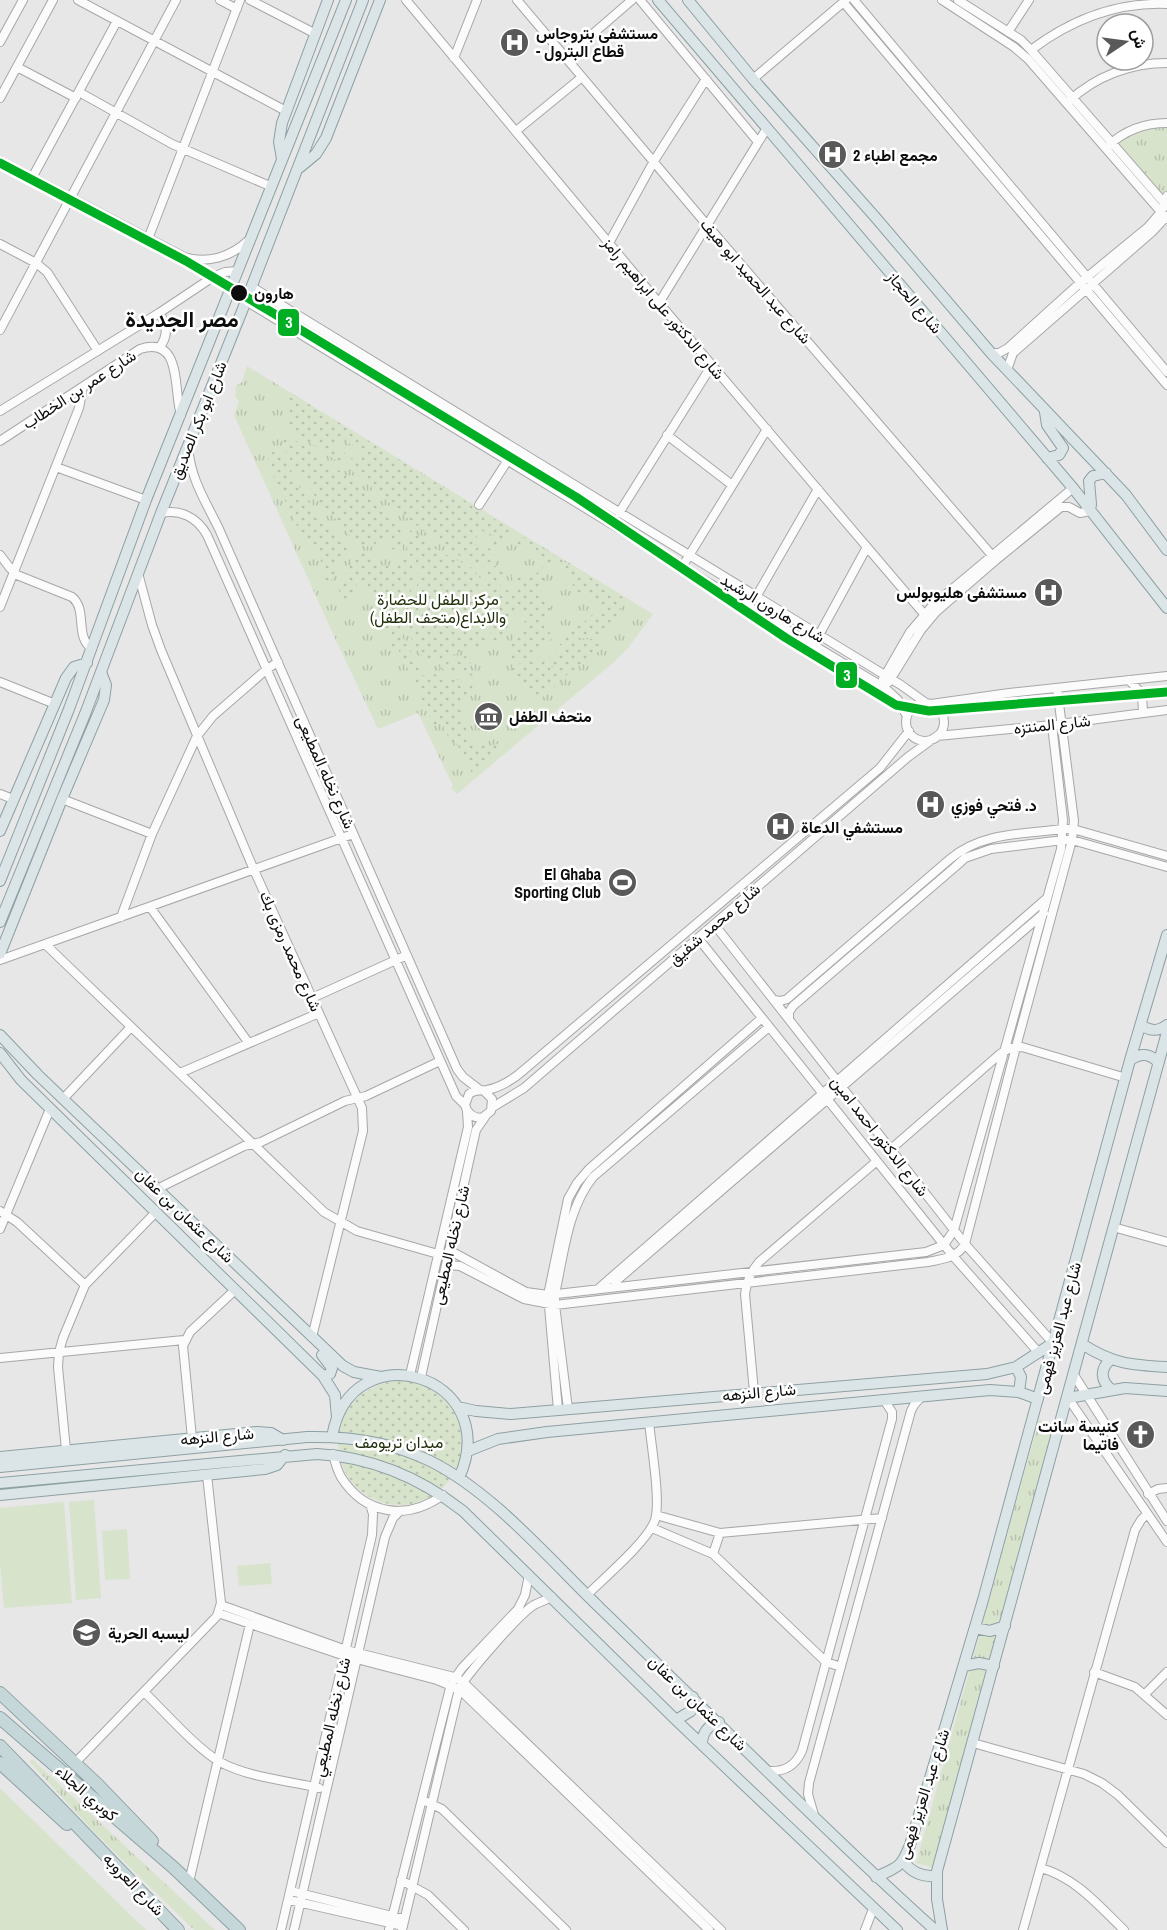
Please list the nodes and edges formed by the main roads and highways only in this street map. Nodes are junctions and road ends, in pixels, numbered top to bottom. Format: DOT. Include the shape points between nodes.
graph roads {
  1 [pos="328,0"];
  2 [pos="346,0"];
  3 [pos="363,0"];
  4 [pos="380,0"];
  5 [pos="658,0"];
  6 [pos="688,0"];
  7 [pos="669,5"];
  8 [pos="282,160"];
  9 [pos="298,168"];
  10 [pos="1045,412"];
  11 [pos="1047,458"];
  12 [pos="1106,472"];
  13 [pos="1090,511"];
  14 [pos="1167,550"];
  15 [pos="1167,608"];
  16 [pos="87,663"];
  17 [pos="101,672"];
  18 [pos="0,831"];
  19 [pos="0,881"];
  20 [pos="0,922"];
  21 [pos="1167,935"];
  22 [pos="0,954"];
  23 [pos="1141,1025"];
  24 [pos="1167,1025"];
  25 [pos="1167,1032"];
  26 [pos="0,1035"];
  27 [pos="0,1053"];
  28 [pos="1130,1060"];
  29 [pos="1158,1062"];
  30 [pos="315,1339"];
  31 [pos="1053,1343"];
  32 [pos="1082,1344"];
  33 [pos="1110,1360"];
  34 [pos="1016,1367"];
  35 [pos="1167,1367"];
  36 [pos="323,1376"];
  37 [pos="381,1377"];
  38 [pos="1112,1390"];
  39 [pos="1167,1391"];
  40 [pos="1019,1392"];
  41 [pos="1068,1398"];
  42 [pos="1038,1399"];
  43 [pos="458,1407"];
  44 [pos="337,1417"];
  45 [pos="332,1437"];
  46 [pos="282,1440"];
  47 [pos="468,1451"];
  48 [pos="285,1455"];
  49 [pos="0,1457"];
  50 [pos="0,1467"];
  51 [pos="459,1478"];
  52 [pos="0,1483"];
  53 [pos="0,1495"];
  54 [pos="443,1495"];
  55 [pos="1005,1626"];
  56 [pos="975,1628"];
  57 [pos="964,1666"];
  58 [pos="994,1666"];
  59 [pos="0,1693"];
  60 [pos="693,1697"];
  61 [pos="0,1718"];
  62 [pos="676,1720"];
  63 [pos="718,1722"];
  64 [pos="702,1745"];
  65 [pos="0,1746"];
  66 [pos="0,1763"];
  67 [pos="89,1837"];
  68 [pos="904,1862"];
  69 [pos="174,1868"];
  70 [pos="936,1876"];
  71 [pos="876,1877"];
  72 [pos="178,1930"];
  73 [pos="238,1930"];
  74 [pos="897,1930"];
  75 [pos="935,1930"];
  76 [pos="942,1930"];
  1 -- 8 [label="main road, شارع ابو بكر الصديق" via="286,111 280,135"];
  2 -- 8 [label="main road, شارع ابو بكر الصديق"];
  3 -- 9 [label="main road, شارع ابو بكر الصديق"];
  4 -- 9 [label="main road, شارع ابو بكر الصديق" via="326,138 316,154"];
  5 -- 7 [label="main road, شارع الحجاز"];
  6 -- 10 [label="main road, شارع الحجاز"];
  7 -- 11 [label="main road, شارع الحجاز" via="767,128"];
  8 -- 16 [label="main road, شارع ابو بكر الصديق" via="146,500"];
  9 -- 17 [label="main road, شارع ابو بكر الصديق"];
  10 -- 11 [label="main road" via="1047,425 1063,448 1059,455"];
  10 -- 12 [label="main road, شارع الحجاز"];
  11 -- 13 [label="main road, شارع الحجاز"];
  12 -- 13 [label="main road" via="1093,476 1089,482"];
  12 -- 14 [label="main road, شارع الحجاز"];
  13 -- 15 [label="main road, شارع الحجاز"];
  16 -- 18 [label="main road" via="69,672"];
  16 -- 19 [label="main road, شارع ابو بكر الصديق"];
  17 -- 20 [label="main road, شارع ابو بكر الصديق"];
  17 -- 22 [label="main road, شارع ابو بكر الصديق" via="106,688 104,700"];
  21 -- 23 [label="main road, شارع عبد العزيز فهمى"];
  23 -- 24 [label="main road" via="1153,1030"];
  23 -- 28 [label="main road, شارع عبد العزيز فهمى"];
  25 -- 29 [label="main road, شارع عبد العزيز فهمى"];
  26 -- 30 [label="main road, شارع عثمان بن عفان"];
  27 -- 36 [label="main road, شارع عثمان بن عفان" via="21,1080"];
  28 -- 29 [label="main road" via="1145,1054"];
  28 -- 31 [label="main road, شارع عبد العزيز فهمى"];
  29 -- 32 [label="main road, شارع عبد العزيز فهمى"];
  30 -- 36 [label="main road" via="332,1368 330,1374"];
  30 -- 37 [label="main road, شارع عثمان بن عفان" via="348,1369"];
  31 -- 34 [label="main road, شارع النزهه"];
  31 -- 42 [label="main road, شارع عبد العزيز فهمى"];
  32 -- 33 [label="main road"];
  32 -- 41 [label="main road, شارع عبد العزيز فهمى"];
  33 -- 35 [label="main road"];
  33 -- 38 [label="main road" via="1102,1376"];
  34 -- 40 [label="main road" via="1021,1377"];
  34 -- 43 [label="main road, شارع النزهه" via="987,1374 563,1410 493,1414"];
  36 -- 44 [label="main road, شارع عثمان بن عفان" via="335,1395"];
  37 -- 43 [label="main road" via="416,1376 442,1389"];
  37 -- 44 [label="main road" via="354,1392"];
  38 -- 39 [label="main road"];
  38 -- 41 [label="main road"];
  40 -- 42 [label="main road, شارع النزهه"];
  40 -- 47 [label="main road, شارع النزهه" via="999,1389 514,1436"];
  41 -- 55 [label="main road, شارع عبد العزيز فهمى"];
  42 -- 56 [label="main road, شارع عبد العزيز فهمى"];
  43 -- 47 [label="main road" via="465,1421"];
  44 -- 45 [label="main road"];
  45 -- 46 [label="main road, شارع النزهه"];
  45 -- 51 [label="main road, شارع النزهه" via="402,1449"];
  46 -- 49 [label="main road, شارع النزهه" via="264,1431"];
  46 -- 50 [label="main road"];
  47 -- 51 [label="main road"];
  48 -- 52 [label="main road, شارع النزهه"];
  48 -- 53 [label="main road, شارع النزهه" via="271,1468"];
  48 -- 54 [label="main road, شارع النزهه" via="333,1454 362,1459 396,1470"];
  51 -- 60 [label="main road, شارع عثمان بن عفان" via="514,1524"];
  54 -- 62 [label="main road, شارع عثمان بن عفان"];
  55 -- 56 [label="main road" via="990,1631"];
  55 -- 58 [label="main road, شارع عبد العزيز فهمى"];
  56 -- 57 [label="main road, شارع عبد العزيز فهمى"];
  57 -- 58 [label="main road"];
  57 -- 68 [label="main road, شارع عبد العزيز فهمى"];
  58 -- 70 [label="main road, شارع عبد العزيز فهمى"];
  59 -- 69 [label="highway" via="142,1830"];
  60 -- 62 [label="main road" via="691,1711"];
  60 -- 63 [label="main road, شارع عثمان بن عفان"];
  61 -- 69 [label="highway, كوبري الجلاء"];
  62 -- 64 [label="main road, شارع عثمان بن عفان"];
  63 -- 64 [label="main road" via="705,1732"];
  63 -- 71 [label="main road, شارع عثمان بن عفان"];
  64 -- 74 [label="main road, شارع عثمان بن عفان"];
  65 -- 67 [label="highway, كوبري الجلاء"];
  66 -- 67 [label="highway" via="53,1813"];
  67 -- 72 [label="highway, شارع العروبه"];
  68 -- 70 [label="main road" via="914,1872"];
  68 -- 71 [label="main road, شارع عبد العزيز فهمى"];
  69 -- 73 [label="highway"];
  70 -- 76 [label="main road, شارع عبد العزيز فهمى"];
  71 -- 75 [label="main road, شارع عثمان بن عفان"];
}
